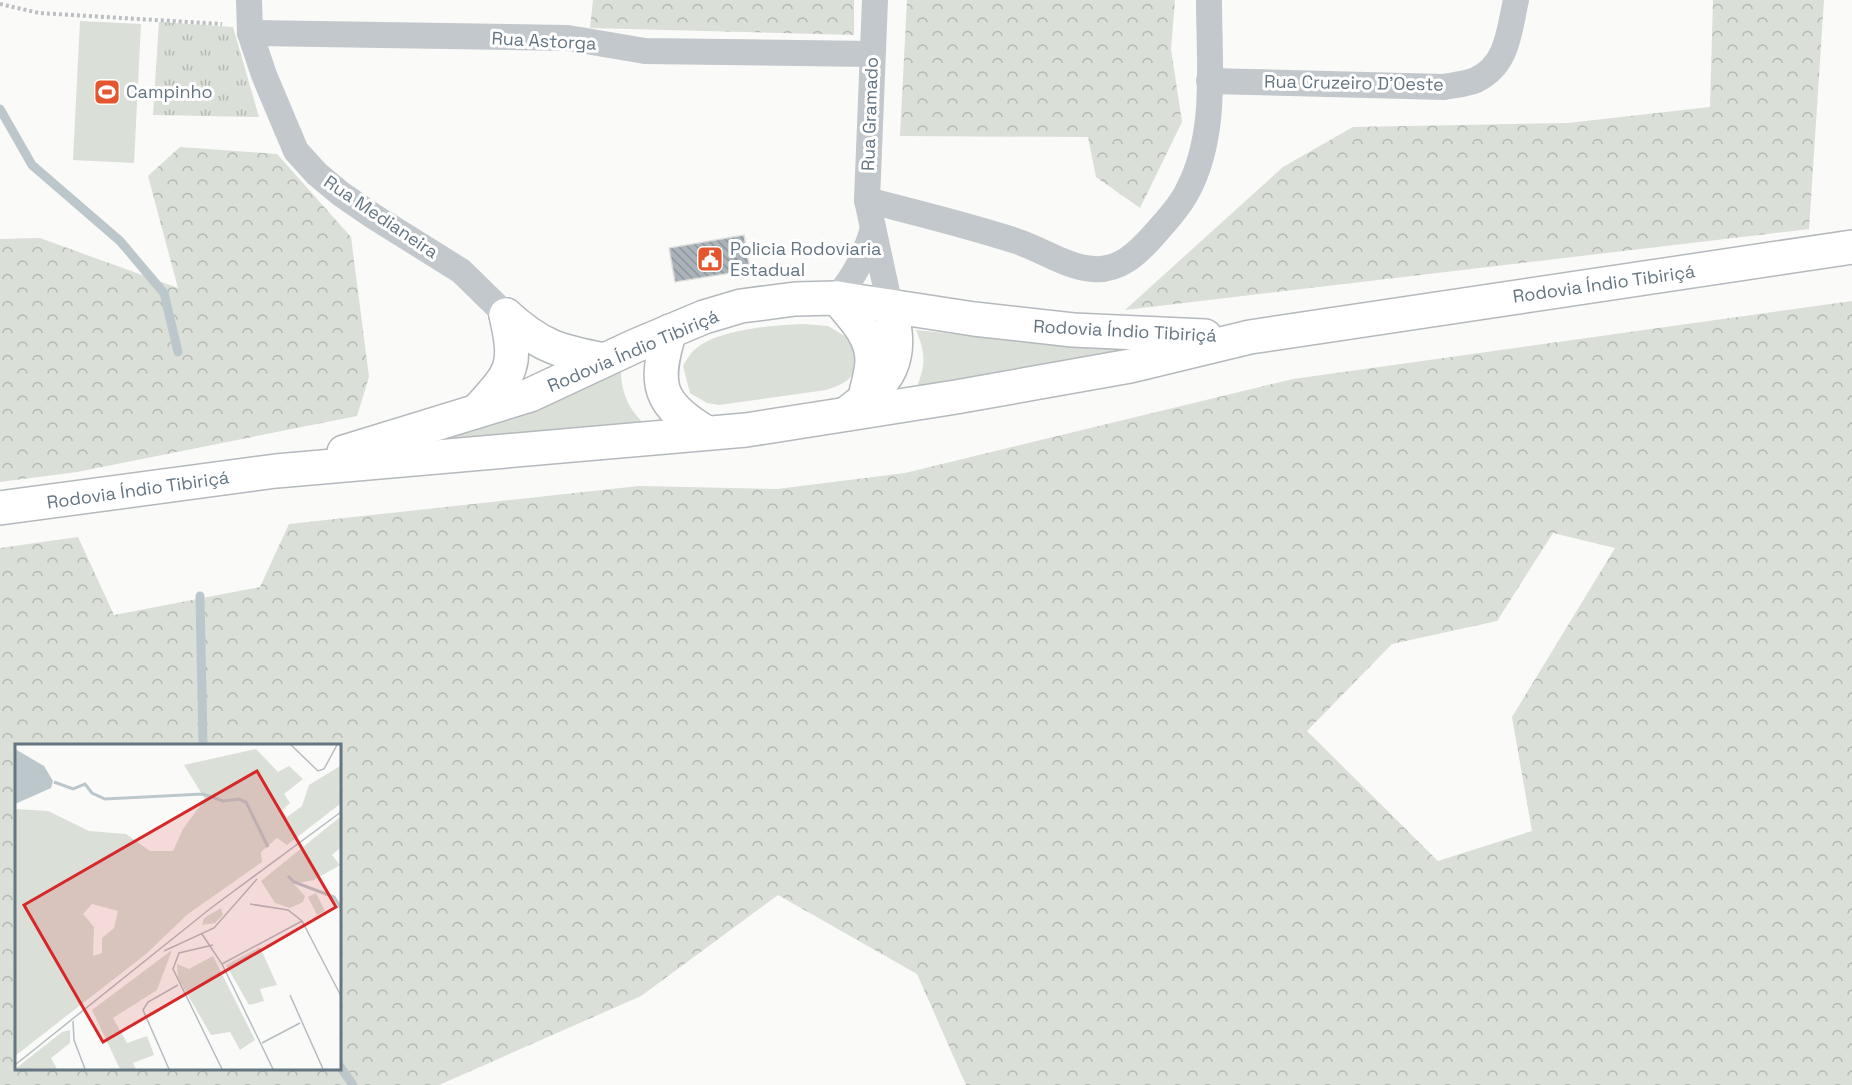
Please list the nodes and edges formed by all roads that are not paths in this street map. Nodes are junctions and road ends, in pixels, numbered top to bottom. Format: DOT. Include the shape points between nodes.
graph roads {
  1 [pos="249,0"];
  2 [pos="875,0"];
  3 [pos="1209,0"];
  4 [pos="1516,0"];
  5 [pos="250,30"];
  6 [pos="872,54"];
  7 [pos="1209,81"];
  8 [pos="867,200"];
  9 [pos="873,228"];
  10 [pos="1852,246"];
  11 [pos="837,298"];
  12 [pos="890,306"];
  13 [pos="506,315"];
  14 [pos="670,331"];
  15 [pos="1250,336"];
  16 [pos="604,360"];
  17 [pos="855,407"];
  18 [pos="477,411"];
  19 [pos="707,433"];
  20 [pos="276,471"];
  21 [pos="0,508"];
  1 -- 5 [label="street, Rua Medianeira"];
  2 -- 6 [label="street, Rua Gramado"];
  3 -- 7 [label="street"];
  4 -- 7 [label="street, Rua Cruzeiro D'Oeste" via="1503,55 1492,70 1474,81 1444,87"];
  5 -- 6 [label="street, Rua Astorga" via="568,38 645,51"];
  5 -- 13 [label="street, Rua Medianeira" via="264,75 296,150 317,174 373,216 461,271"];
  6 -- 8 [label="street, Rua Gramado"];
  7 -- 8 [label="street" via="1203,151 1187,193 1141,250 1115,266 1081,268 1019,242"];
  8 -- 9 [label="street, Rua Gramado"];
  9 -- 11 [label="street, Rua Gramado" via="856,273"];
  9 -- 12 [label="street, Rua Gramado"];
  10 -- 15 [label="highway, Rodovia Índio Tibiriçá"];
  11 -- 12 [label="highway, Rodovia Índio Tibiriçá"];
  11 -- 14 [label="highway, Rodovia Índio Tibiriçá" via="741,306"];
  11 -- 17 [label="highway" via="862,328 872,359"];
  12 -- 15 [label="highway, Rodovia Índio Tibiriçá" via="1073,330"];
  12 -- 17 [label="highway" via="896,329 893,363 886,376"];
  13 -- 16 [label="highway" via="545,345"];
  13 -- 18 [label="highway" via="513,359 499,386"];
  14 -- 16 [label="highway, Rodovia Índio Tibiriçá"];
  14 -- 19 [label="highway" via="661,370 666,399 676,412"];
  15 -- 17 [label="highway, Rodovia Índio Tibiriçá" via="1130,366"];
  16 -- 18 [label="highway, Rodovia Índio Tibiriçá" via="530,395"];
  17 -- 19 [label="highway, Rodovia Índio Tibiriçá" via="746,430"];
  18 -- 20 [label="highway, Rodovia Índio Tibiriçá"];
  19 -- 20 [label="highway, Rodovia Índio Tibiriçá"];
  20 -- 21 [label="highway, Rodovia Índio Tibiriçá"];
}
